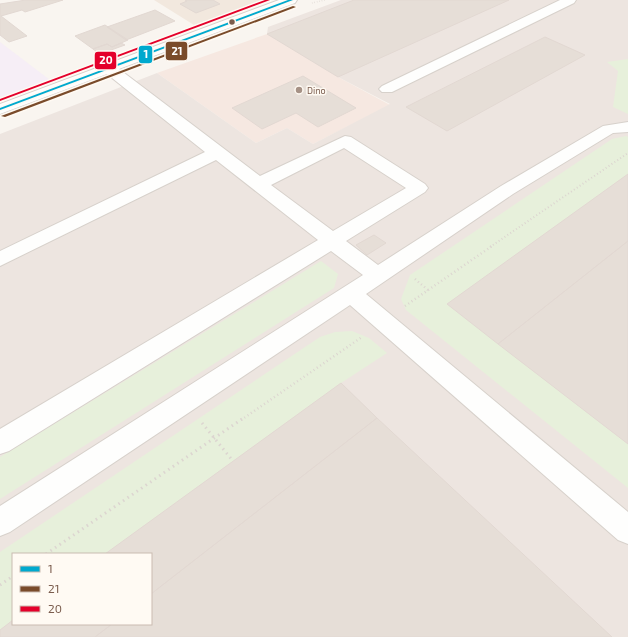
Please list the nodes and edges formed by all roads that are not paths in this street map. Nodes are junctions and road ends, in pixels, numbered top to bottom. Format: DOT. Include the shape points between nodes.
graph roads {
  1 [pos="291,0"];
  2 [pos="570,0"];
  3 [pos="108,68"];
  4 [pos="387,89"];
  5 [pos="0,109"];
  6 [pos="628,127"];
  7 [pos="218,152"];
  8 [pos="258,184"];
  9 [pos="332,241"];
  10 [pos="0,259"];
  11 [pos="378,276"];
  12 [pos="351,294"];
  13 [pos="0,443"];
  14 [pos="0,522"];
  15 [pos="628,530"];
  1 -- 3 [label="street"];
  2 -- 4 [label="street"];
  3 -- 5 [label="street"];
  3 -- 7 [label="street"];
  6 -- 11 [label="street" via="609,129 507,190"];
  7 -- 8 [label="street"];
  7 -- 10 [label="street"];
  8 -- 9 [label="street"];
  8 -- 9 [label="street" via="346,141 419,188"];
  9 -- 11 [label="street"];
  9 -- 13 [label="street"];
  11 -- 12 [label="street"];
  12 -- 14 [label="street"];
  12 -- 15 [label="street"];
}
